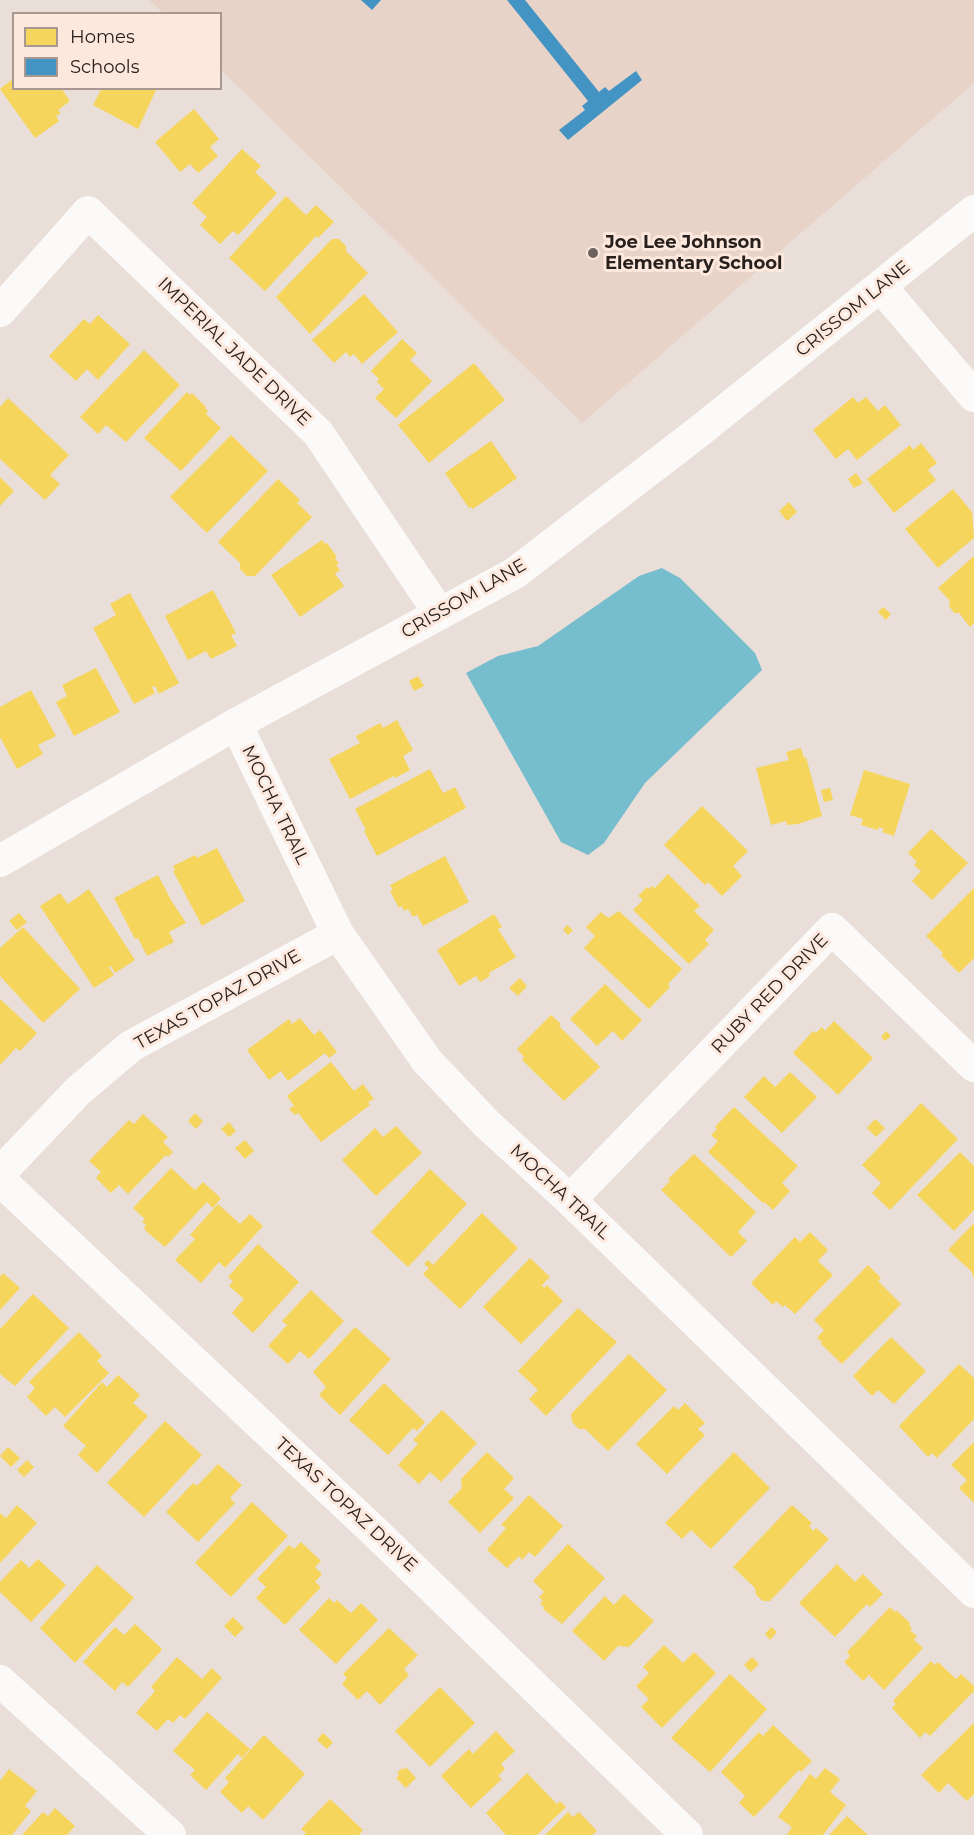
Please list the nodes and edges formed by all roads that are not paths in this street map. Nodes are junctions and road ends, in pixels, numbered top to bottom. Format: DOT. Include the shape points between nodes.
graph roads {
  1 [pos="974,211"];
  2 [pos="881,287"];
  3 [pos="0,311"];
  4 [pos="974,396"];
  5 [pos="440,614"];
  6 [pos="236,724"];
  7 [pos="0,861"];
  8 [pos="338,934"];
  9 [pos="974,1066"];
  10 [pos="0,1173"];
  11 [pos="0,1180"];
  12 [pos="570,1200"];
  13 [pos="974,1592"];
  14 [pos="0,1681"];
  15 [pos="170,1835"];
  16 [pos="687,1835"];
  1 -- 2 [label="street, CRISSOM LANE"];
  2 -- 4 [label="street"];
  2 -- 5 [label="street, CRISSOM LANE" via="514,573"];
  3 -- 5 [label="street, IMPERIAL JADE DRIVE" via="88,212 318,433"];
  5 -- 6 [label="street, CRISSOM LANE"];
  6 -- 7 [label="street, CRISSOM LANE"];
  6 -- 8 [label="street, MOCHA TRAIL"];
  8 -- 10 [label="street, TEXAS TOPAZ DRIVE" via="131,1046 78,1091"];
  8 -- 12 [label="street, MOCHA TRAIL" via="428,1062 487,1124"];
  9 -- 12 [label="street, RUBY RED DRIVE" via="832,929"];
  11 -- 16 [label="street, TEXAS TOPAZ DRIVE" via="376,1533"];
  12 -- 13 [label="street, MOCHA TRAIL"];
  14 -- 15 [label="street"];
}
